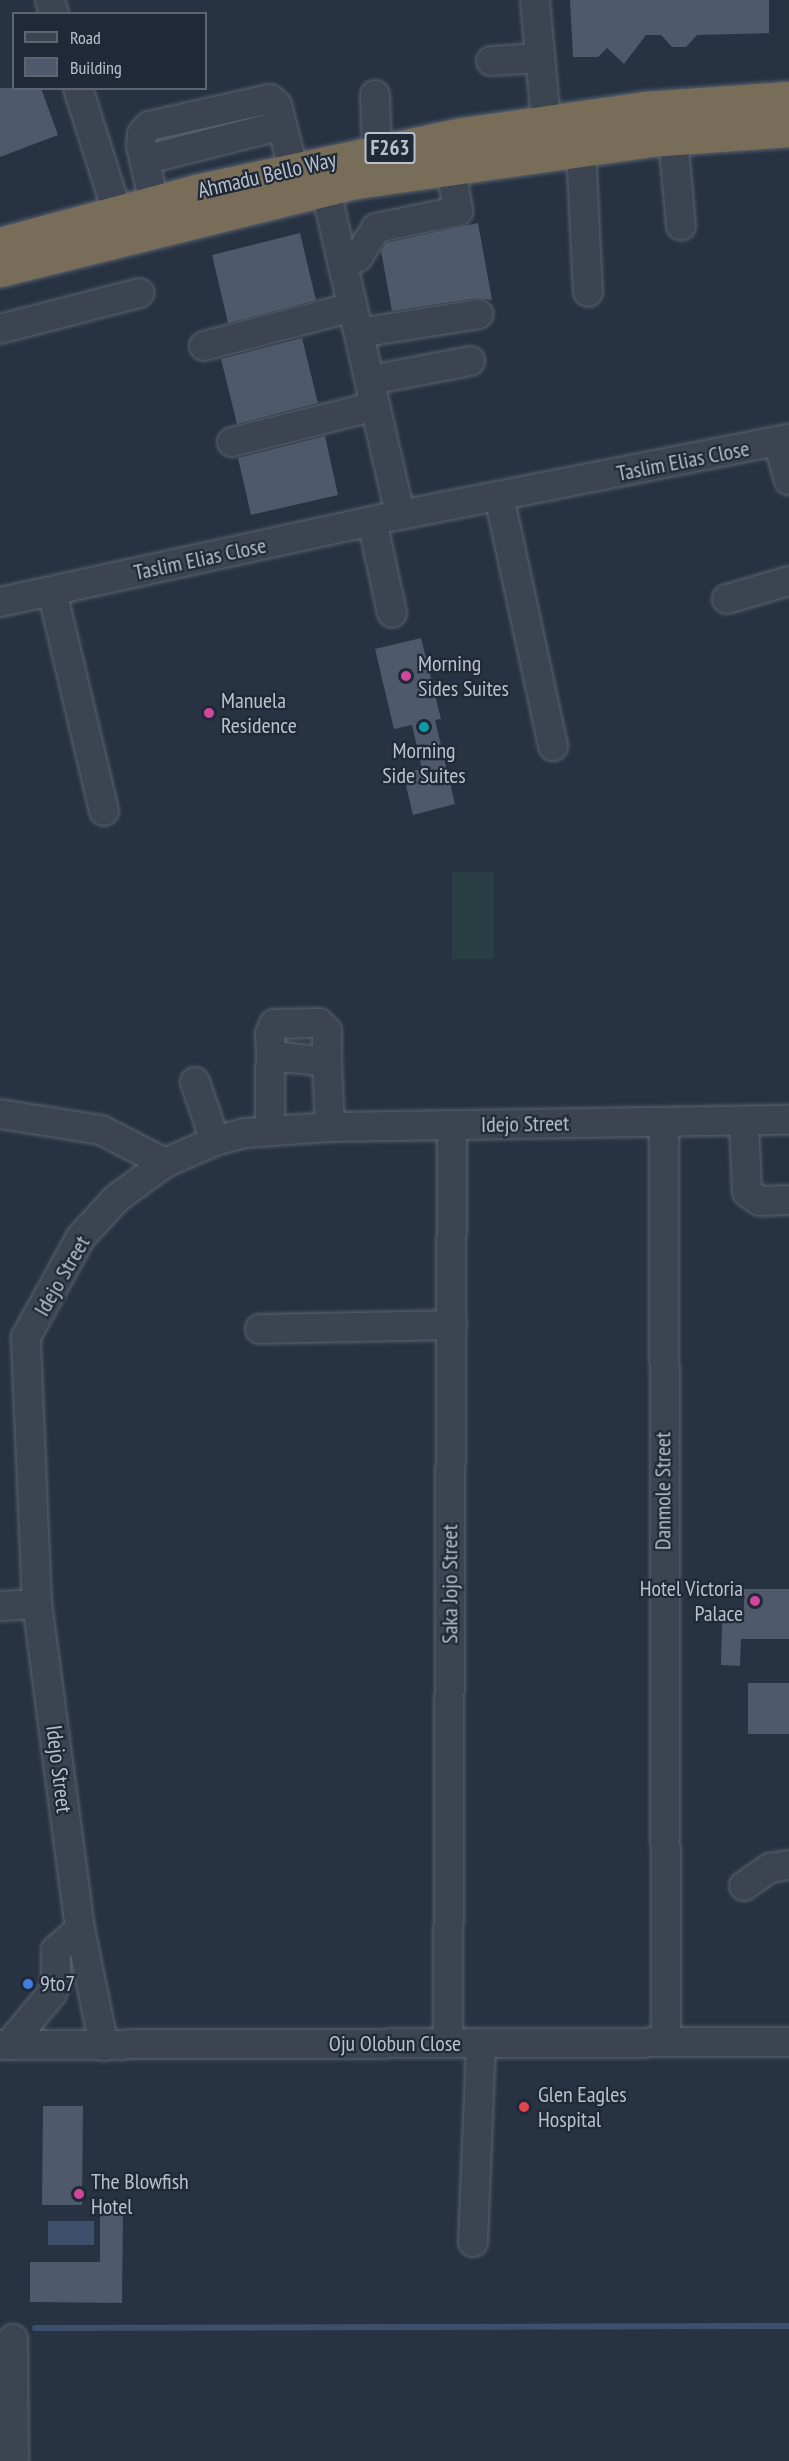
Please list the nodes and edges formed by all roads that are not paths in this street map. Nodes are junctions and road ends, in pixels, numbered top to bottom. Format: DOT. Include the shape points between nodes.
graph roads {
  1 [pos="535,0"];
  2 [pos="540,58"];
  3 [pos="490,60"];
  4 [pos="79,90"];
  5 [pos="375,95"];
  6 [pos="789,98"];
  7 [pos="546,121"];
  8 [pos="789,130"];
  9 [pos="673,138"];
  10 [pos="581,149"];
  11 [pos="377,151"];
  12 [pos="548,154"];
  13 [pos="451,168"];
  14 [pos="313,173"];
  15 [pos="154,202"];
  16 [pos="117,212"];
  17 [pos="681,226"];
  18 [pos="0,244"];
  19 [pos="342,262"];
  20 [pos="0,270"];
  21 [pos="588,292"];
  22 [pos="139,293"];
  23 [pos="479,314"];
  24 [pos="356,320"];
  25 [pos="0,329"];
  26 [pos="204,346"];
  27 [pos="470,361"];
  28 [pos="373,393"];
  29 [pos="784,440"];
  30 [pos="232,442"];
  31 [pos="789,480"];
  32 [pos="500,496"];
  33 [pos="400,515"];
  34 [pos="372,521"];
  35 [pos="789,581"];
  36 [pos="52,591"];
  37 [pos="727,599"];
  38 [pos="0,602"];
  39 [pos="392,613"];
  40 [pos="553,746"];
  41 [pos="104,811"];
  42 [pos="195,1082"];
  43 [pos="0,1114"];
  44 [pos="789,1120"];
  45 [pos="744,1121"];
  46 [pos="664,1122"];
  47 [pos="452,1125"];
  48 [pos="330,1127"];
  49 [pos="270,1129"];
  50 [pos="215,1141"];
  51 [pos="165,1163"];
  52 [pos="789,1200"];
  53 [pos="452,1325"];
  54 [pos="260,1329"];
  55 [pos="37,1604"];
  56 [pos="0,1606"];
  57 [pos="789,1865"];
  58 [pos="744,1886"];
  59 [pos="80,1929"];
  60 [pos="666,2040"];
  61 [pos="789,2042"];
  62 [pos="448,2043"];
  63 [pos="481,2043"];
  64 [pos="4,2045"];
  65 [pos="104,2046"];
  66 [pos="473,2242"];
  67 [pos="13,2339"];
  68 [pos="14,2461"];
  1 -- 2 [label="street"];
  2 -- 3 [label="street"];
  2 -- 7 [label="street"];
  4 -- 16 [label="street"];
  5 -- 11 [label="street"];
  6 -- 7 [label="highway, Ahmadu Bello Way / F263" via="645,108"];
  7 -- 11 [label="highway, Ahmadu Bello Way / F263"];
  7 -- 12 [label="street"];
  8 -- 9 [label="highway, Ahmadu Bello Way / F263"];
  9 -- 10 [label="highway, Ahmadu Bello Way / F263"];
  9 -- 17 [label="street"];
  10 -- 12 [label="highway, Ahmadu Bello Way / F263"];
  10 -- 21 [label="street"];
  11 -- 14 [label="highway, Ahmadu Bello Way / F263"];
  12 -- 13 [label="highway, Ahmadu Bello Way / F263"];
  13 -- 14 [label="highway, Ahmadu Bello Way / F263"];
  13 -- 19 [label="street" via="458,211 376,228 358,257"];
  14 -- 15 [label="highway, Ahmadu Bello Way / F263"];
  14 -- 15 [label="street" via="282,125 277,105 267,99 149,126 142,134"];
  14 -- 19 [label="street"];
  14 -- 20 [label="highway, Ahmadu Bello Way / F263"];
  15 -- 16 [label="highway, Ahmadu Bello Way / F263"];
  16 -- 18 [label="highway, Ahmadu Bello Way / F263"];
  19 -- 24 [label="street"];
  22 -- 25 [label="street"];
  23 -- 24 [label="street"];
  24 -- 26 [label="street"];
  24 -- 28 [label="street"];
  27 -- 28 [label="street"];
  28 -- 30 [label="street"];
  28 -- 33 [label="street"];
  29 -- 31 [label="street"];
  29 -- 32 [label="street, Taslim Elias Close"];
  32 -- 33 [label="street, Taslim Elias Close"];
  32 -- 40 [label="street"];
  33 -- 34 [label="street, Taslim Elias Close"];
  34 -- 36 [label="street, Taslim Elias Close"];
  34 -- 39 [label="street"];
  35 -- 37 [label="street"];
  36 -- 38 [label="street, Taslim Elias Close"];
  36 -- 41 [label="street"];
  42 -- 50 [label="street"];
  43 -- 51 [label="street" via="101,1130"];
  44 -- 45 [label="street, Idejo Street"];
  45 -- 46 [label="street, Idejo Street"];
  45 -- 52 [label="street" via="747,1192 760,1201"];
  46 -- 47 [label="street, Idejo Street"];
  46 -- 60 [label="street, Danmole Street"];
  47 -- 48 [label="street, Idejo Street"];
  47 -- 53 [label="street, Saka Jojo Street"];
  48 -- 49 [label="street, Idejo Street"];
  48 -- 49 [label="street" via="327,1062 282,1058 271,1061"];
  49 -- 50 [label="street, Idejo Street"];
  50 -- 51 [label="street, Idejo Street"];
  51 -- 55 [label="street, Idejo Street" via="117,1198 81,1238 26,1337"];
  53 -- 54 [label="street"];
  53 -- 62 [label="street, Saka Jojo Street"];
  55 -- 56 [label="street"];
  55 -- 59 [label="street, Idejo Street"];
  57 -- 58 [label="street" via="770,1868"];
  59 -- 64 [label="street" via="56,1950 57,1981 52,1993"];
  59 -- 65 [label="street, Idejo Street"];
  60 -- 61 [label="street, Oju Olobun Close"];
  60 -- 63 [label="street, Oju Olobun Close"];
  62 -- 63 [label="street, Oju Olobun Close"];
  62 -- 65 [label="street, Oju Olobun Close"];
  63 -- 66 [label="street"];
  64 -- 65 [label="street, Oju Olobun Close"];
  67 -- 68 [label="street"];
}
